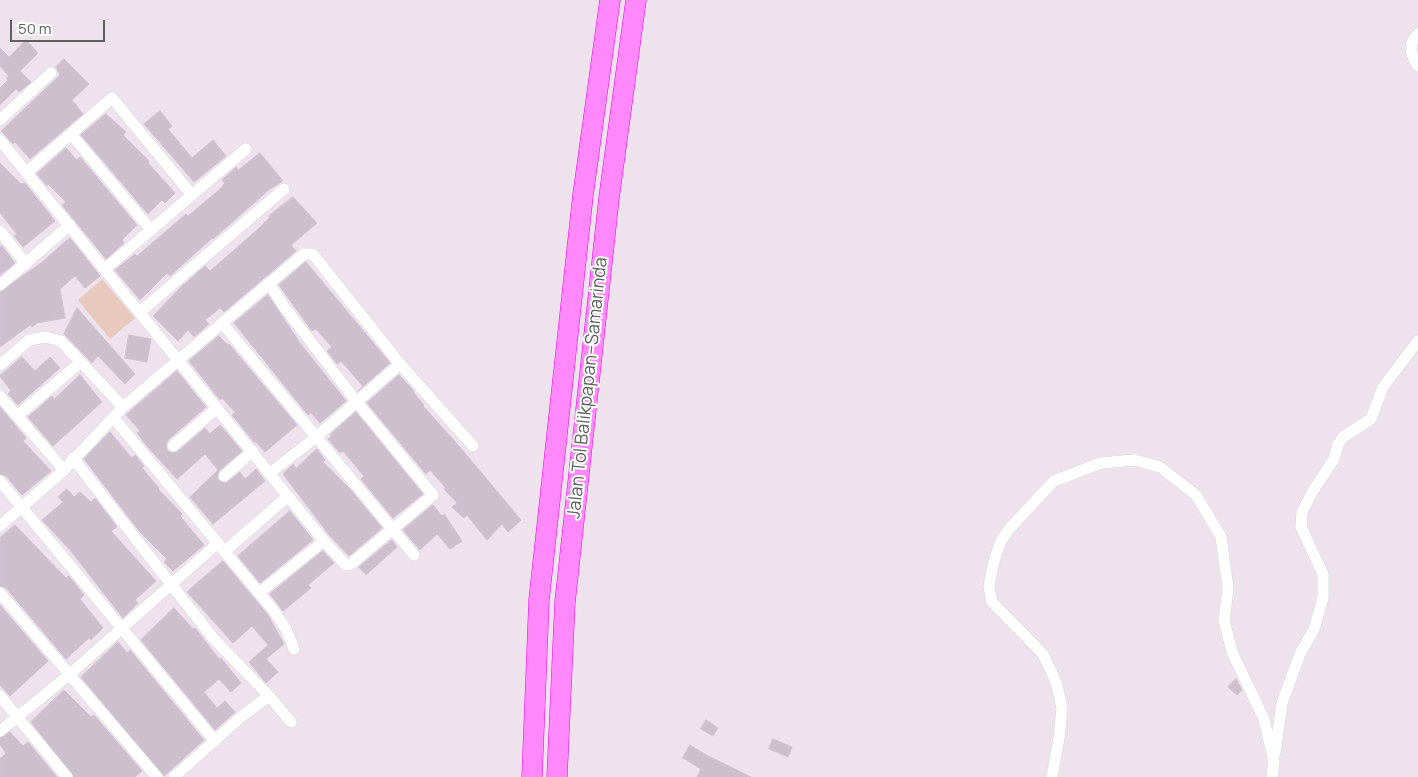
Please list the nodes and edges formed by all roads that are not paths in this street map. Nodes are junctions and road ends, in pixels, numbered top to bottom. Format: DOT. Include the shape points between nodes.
graph roads {
  1 [pos="610,0"];
  2 [pos="636,0"];
  3 [pos="1418,34"];
  4 [pos="1418,66"];
  5 [pos="51,74"];
  6 [pos="0,120"];
  7 [pos="70,134"];
  8 [pos="0,140"];
  9 [pos="246,149"];
  10 [pos="27,172"];
  11 [pos="284,189"];
  12 [pos="192,195"];
  13 [pos="70,225"];
  14 [pos="151,230"];
  15 [pos="0,231"];
  16 [pos="26,264"];
  17 [pos="105,269"];
  18 [pos="269,283"];
  19 [pos="0,285"];
  20 [pos="140,312"];
  21 [pos="222,323"];
  22 [pos="1418,341"];
  23 [pos="178,359"];
  24 [pos="81,362"];
  25 [pos="400,364"];
  26 [pos="0,365"];
  27 [pos="0,396"];
  28 [pos="356,401"];
  29 [pos="123,407"];
  30 [pos="217,408"];
  31 [pos="17,416"];
  32 [pos="114,417"];
  33 [pos="316,438"];
  34 [pos="173,446"];
  35 [pos="473,446"];
  36 [pos="253,451"];
  37 [pos="73,458"];
  38 [pos="64,470"];
  39 [pos="270,473"];
  40 [pos="224,476"];
  41 [pos="0,482"];
  42 [pos="288,497"];
  43 [pos="22,506"];
  44 [pos="0,526"];
  45 [pos="392,529"];
  46 [pos="324,541"];
  47 [pos="222,547"];
  48 [pos="414,555"];
  49 [pos="172,586"];
  50 [pos="0,593"];
  51 [pos="259,593"];
  52 [pos="121,628"];
  53 [pos="294,649"];
  54 [pos="69,675"];
  55 [pos="0,696"];
  56 [pos="269,696"];
  57 [pos="16,716"];
  58 [pos="291,722"];
  59 [pos="0,731"];
  60 [pos="214,741"];
  61 [pos="1274,762"];
  62 [pos="67,777"];
  63 [pos="157,777"];
  64 [pos="174,777"];
  65 [pos="532,777"];
  66 [pos="557,777"];
  67 [pos="1052,777"];
  68 [pos="1272,777"];
  1 -- 65 [label="highway, Jalan Tol Balikpapan–Samarinda" via="583,195 539,600"];
  2 -- 66 [label="highway, Jalan Tol Balikpapan–Samarinda" via="608,198 565,602"];
  3 -- 4 [label="street" via="1411,49"];
  5 -- 6 [label="street"];
  7 -- 10 [label="street"];
  7 -- 12 [label="street" via="113,99"];
  7 -- 14 [label="street"];
  8 -- 10 [label="street"];
  9 -- 12 [label="street"];
  10 -- 13 [label="street"];
  11 -- 20 [label="street"];
  12 -- 14 [label="street"];
  13 -- 16 [label="street"];
  13 -- 17 [label="street"];
  14 -- 17 [label="street"];
  15 -- 16 [label="street"];
  16 -- 19 [label="street"];
  17 -- 20 [label="street"];
  18 -- 21 [label="street"];
  18 -- 25 [label="street" via="304,254 312,254"];
  18 -- 28 [label="street" via="284,308"];
  20 -- 23 [label="street"];
  21 -- 23 [label="street"];
  21 -- 33 [label="street"];
  22 -- 61 [label="street" via="1383,387 1371,419 1338,444 1334,459 1302,512 1301,527 1322,574 1323,598 1314,629 1300,654 1282,703"];
  23 -- 29 [label="street"];
  23 -- 30 [label="street"];
  24 -- 26 [label="street" via="61,341 46,337 29,340"];
  24 -- 29 [label="street"];
  24 -- 31 [label="street"];
  25 -- 28 [label="street"];
  25 -- 35 [label="street"];
  27 -- 31 [label="street"];
  28 -- 33 [label="street"];
  28 -- 45 [label="street" via="433,494"];
  29 -- 32 [label="street"];
  30 -- 34 [label="street"];
  30 -- 36 [label="street"];
  31 -- 38 [label="street"];
  32 -- 37 [label="street"];
  32 -- 47 [label="street"];
  33 -- 39 [label="street"];
  33 -- 45 [label="street"];
  36 -- 39 [label="street"];
  36 -- 40 [label="street"];
  37 -- 38 [label="street"];
  37 -- 49 [label="street"];
  38 -- 43 [label="street"];
  39 -- 42 [label="street"];
  41 -- 43 [label="street"];
  42 -- 46 [label="street"];
  42 -- 47 [label="street"];
  43 -- 44 [label="street"];
  43 -- 52 [label="street"];
  45 -- 46 [label="street" via="351,564 346,564"];
  45 -- 48 [label="street"];
  46 -- 51 [label="street"];
  47 -- 49 [label="street"];
  47 -- 51 [label="street"];
  49 -- 52 [label="street"];
  49 -- 56 [label="street" via="213,638"];
  50 -- 54 [label="street"];
  51 -- 53 [label="street" via="286,629"];
  52 -- 54 [label="street"];
  52 -- 60 [label="street"];
  54 -- 57 [label="street"];
  54 -- 63 [label="street"];
  55 -- 57 [label="street"];
  56 -- 58 [label="street"];
  56 -- 60 [label="street"];
  57 -- 59 [label="street"];
  57 -- 62 [label="street"];
  60 -- 64 [label="street"];
  61 -- 67 [label="street" via="1264,719 1232,652 1224,620 1228,588 1221,537 1196,494 1160,467 1135,460 1101,463 1054,481 1009,529 994,560 989,586 992,602 1043,654 1056,682 1062,708"];
  61 -- 68 [label="street"];
}
